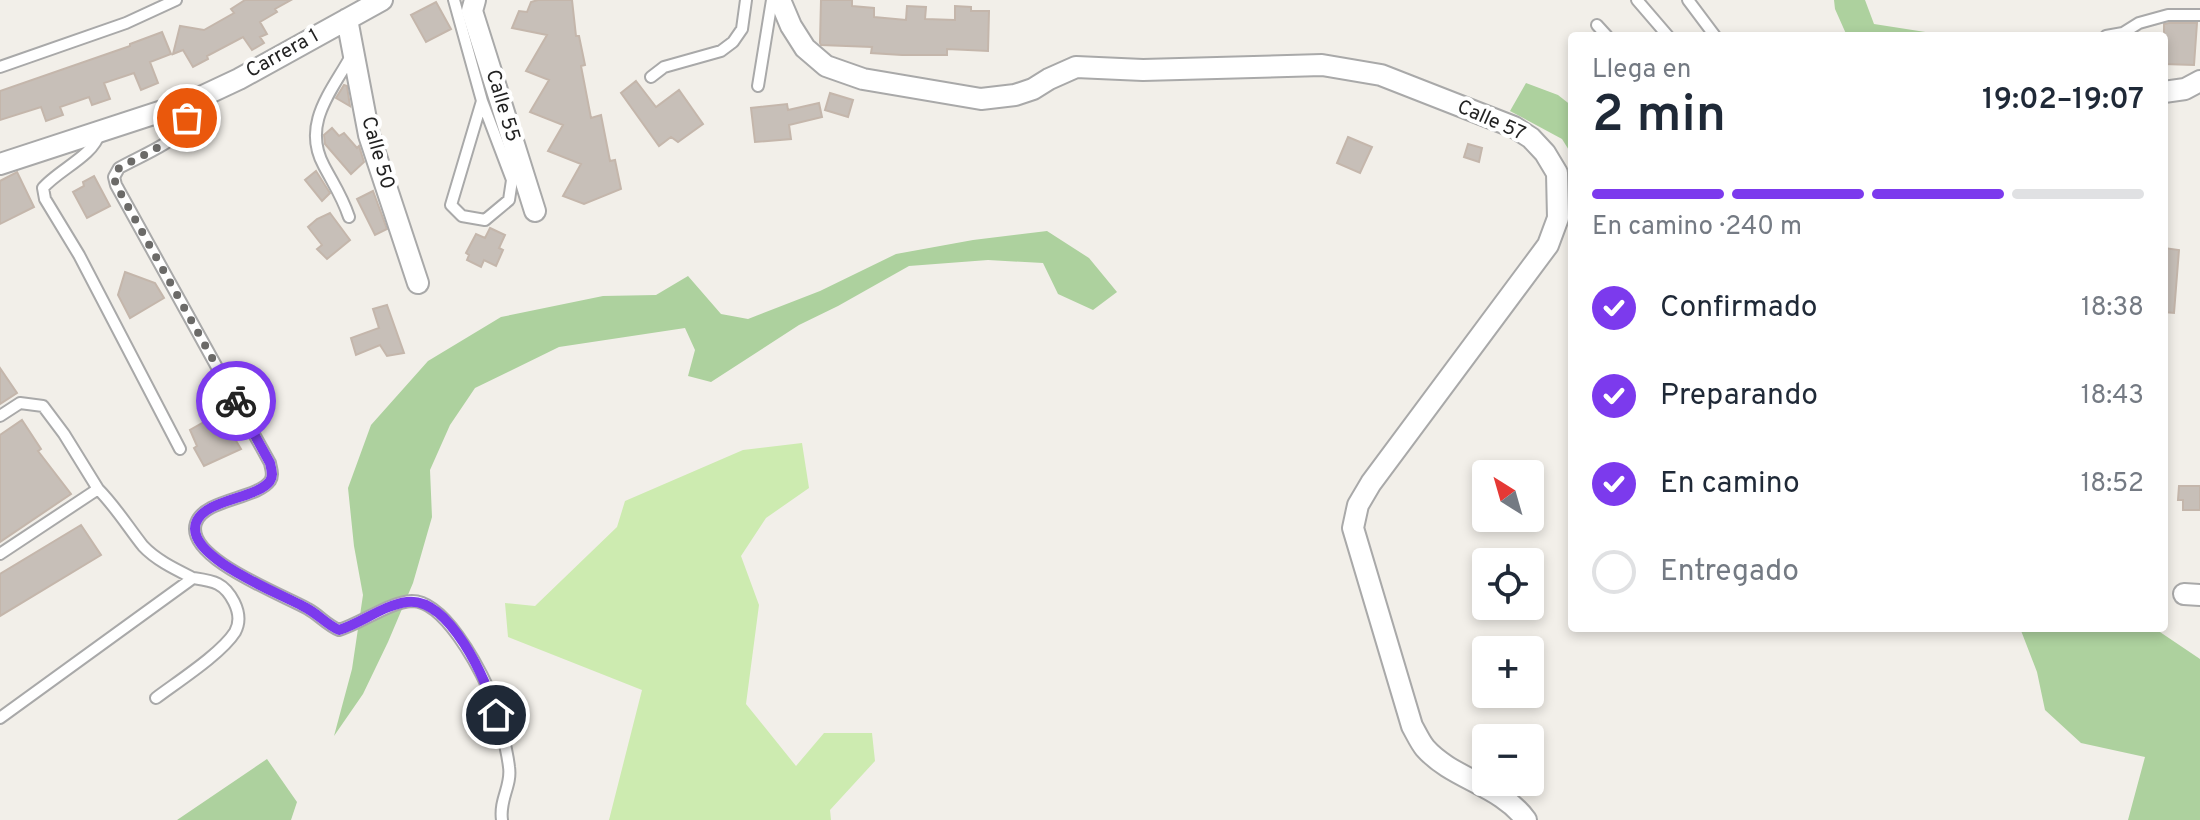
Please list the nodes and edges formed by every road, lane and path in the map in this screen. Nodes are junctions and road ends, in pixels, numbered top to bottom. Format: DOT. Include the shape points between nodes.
graph roads {
  1 [pos="176,0"];
  2 [pos="382,0"];
  3 [pos="454,0"];
  4 [pos="475,0"];
  5 [pos="746,0"];
  6 [pos="772,0"];
  7 [pos="780,0"];
  8 [pos="1637,0"];
  9 [pos="1688,0"];
  10 [pos="2200,15"];
  11 [pos="347,19"];
  12 [pos="1597,25"];
  13 [pos="1603,32"];
  14 [pos="1665,32"];
  15 [pos="1712,32"];
  16 [pos="2125,32"];
  17 [pos="353,52"];
  18 [pos="0,67"];
  19 [pos="651,77"];
  20 [pos="2200,81"];
  21 [pos="758,86"];
  22 [pos="2168,91"];
  23 [pos="482,101"];
  24 [pos="190,102"];
  25 [pos="100,130"];
  26 [pos="0,164"];
  27 [pos="535,211"];
  28 [pos="349,217"];
  29 [pos="418,283"];
  30 [pos="0,416"];
  31 [pos="180,449"];
  32 [pos="98,489"];
  33 [pos="0,554"];
  34 [pos="193,578"];
  35 [pos="156,698"];
  36 [pos="0,718"];
  37 [pos="502,820"];
  38 [pos="1526,820"];
  1 -- 18 [label="lane"];
  2 -- 11 [label="street, Carrera 1"];
  3 -- 23 [label="lane"];
  4 -- 27 [label="street, Calle 55" via="472,11"];
  5 -- 19 [label="lane" via="742,29 733,42 721,51 664,67"];
  6 -- 21 [label="lane"];
  7 -- 38 [label="street, Calle 57" via="805,48 826,66 863,79 981,99 1033,89 1076,67 1322,65 1381,75 1499,122 1531,138 1545,153 1557,173 1558,218 1548,245 1371,483 1353,528 1412,726 1425,748 1510,802"];
  8 -- 14 [label="lane"];
  9 -- 15 [label="lane"];
  10 -- 16 [label="lane" via="2168,15"];
  11 -- 17 [label="street, Calle 50"];
  11 -- 24 [label="street, Carrera 1"];
  12 -- 13 [label="lane"];
  17 -- 28 [label="lane" via="316,122 322,163"];
  17 -- 29 [label="street, Calle 50" via="369,135"];
  20 -- 22 [label="street"];
  23 -- 23 [label="lane" via="451,205 462,216 485,220 509,200 512,180"];
  24 -- 25 [label="street, Carrera 1"];
  24 -- 37 [label="lane" via="183,129 119,168 114,177 273,472 261,487 199,516 194,534 235,573 339,630 402,602 428,604 440,614 491,693 510,768"];
  25 -- 26 [label="street, Carrera 1"];
  25 -- 31 [label="lane" via="98,140 50,179 43,188 45,199"];
  30 -- 32 [label="lane" via="20,403 43,406"];
  32 -- 33 [label="lane"];
  32 -- 34 [label="lane" via="145,548"];
  34 -- 35 [label="lane" via="218,582 231,597 239,613 236,631"];
  34 -- 36 [label="lane"];
}
